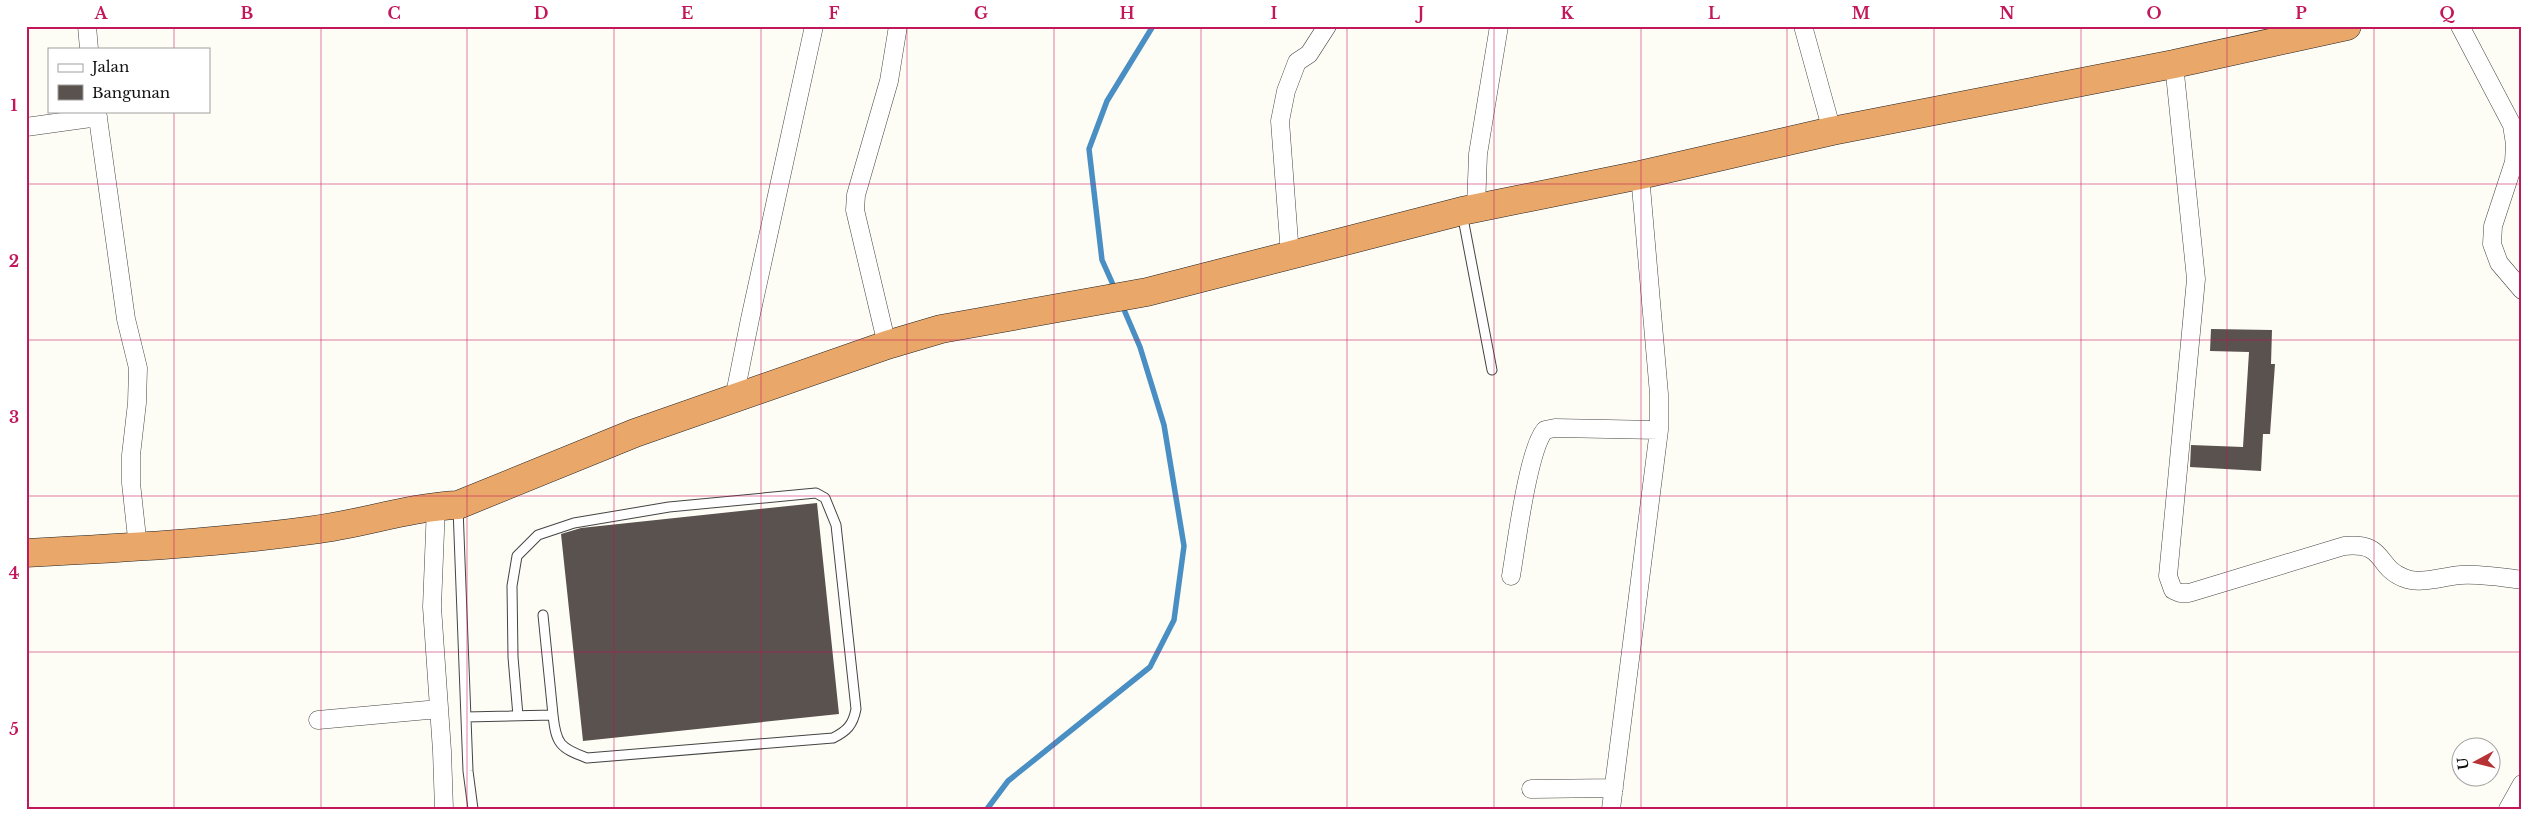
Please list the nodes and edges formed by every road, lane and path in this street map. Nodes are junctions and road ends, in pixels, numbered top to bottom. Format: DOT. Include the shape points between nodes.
graph roads {
  1 [pos="87,26"];
  2 [pos="814,26"];
  3 [pos="898,26"];
  4 [pos="1326,26"];
  5 [pos="1499,26"];
  6 [pos="1803,26"];
  7 [pos="2348,26"];
  8 [pos="2460,26"];
  9 [pos="89,48"];
  10 [pos="2174,64"];
  11 [pos="98,114"];
  12 [pos="26,127"];
  13 [pos="1832,131"];
  14 [pos="1640,175"];
  15 [pos="1469,210"];
  16 [pos="1290,256"];
  17 [pos="2522,290"];
  18 [pos="887,345"];
  19 [pos="1492,370"];
  20 [pos="734,399"];
  21 [pos="1659,430"];
  22 [pos="447,506"];
  23 [pos="138,547"];
  24 [pos="26,553"];
  25 [pos="1511,576"];
  26 [pos="2522,580"];
  27 [pos="543,614"];
  28 [pos="439,709"];
  29 [pos="553,715"];
  30 [pos="518,716"];
  31 [pos="466,717"];
  32 [pos="318,720"];
  33 [pos="2522,784"];
  34 [pos="1614,788"];
  35 [pos="1532,789"];
  36 [pos="444,809"];
  37 [pos="473,809"];
  38 [pos="1611,809"];
  39 [pos="2508,809"];
  1 -- 9 [label="street"];
  2 -- 20 [label="street"];
  3 -- 18 [label="street" via="889,81 856,194 855,210"];
  4 -- 16 [label="street" via="1309,54 1297,62 1286,91 1280,121"];
  5 -- 15 [label="street"];
  6 -- 13 [label="street"];
  7 -- 10 [label="highway"];
  8 -- 17 [label="street" via="2512,125 2514,162 2493,226 2492,244 2499,263"];
  10 -- 13 [label="highway"];
  10 -- 26 [label="street" via="2196,279 2168,576 2173,590 2189,593 2355,545 2373,549 2405,579 2489,575"];
  11 -- 12 [label="street"];
  11 -- 23 [label="street" via="126,319 138,368 139,389 131,455"];
  13 -- 14 [label="highway"];
  14 -- 15 [label="highway"];
  14 -- 21 [label="street" via="1659,394"];
  15 -- 16 [label="highway"];
  15 -- 19 [label="lane"];
  16 -- 18 [label="highway" via="1147,292 941,329"];
  18 -- 20 [label="highway"];
  20 -- 22 [label="highway" via="635,432"];
  21 -- 25 [label="street" via="1545,430 1536,446"];
  21 -- 34 [label="street"];
  22 -- 23 [label="highway" via="341,527 266,537"];
  22 -- 28 [label="street" via="432,607"];
  22 -- 31 [label="lane"];
  23 -- 24 [label="highway"];
  27 -- 29 [label="lane"];
  28 -- 32 [label="street"];
  28 -- 36 [label="street"];
  29 -- 30 [label="lane"];
  29 -- 30 [label="lane" via="555,738 568,751 587,758 833,738 846,732 853,723 856,709 836,525 825,498 816,492 669,507 574,524 538,535 517,556 512,586"];
  30 -- 31 [label="lane"];
  31 -- 37 [label="lane"];
  33 -- 39 [label="street"];
  34 -- 35 [label="street"];
  34 -- 38 [label="street"];
}
